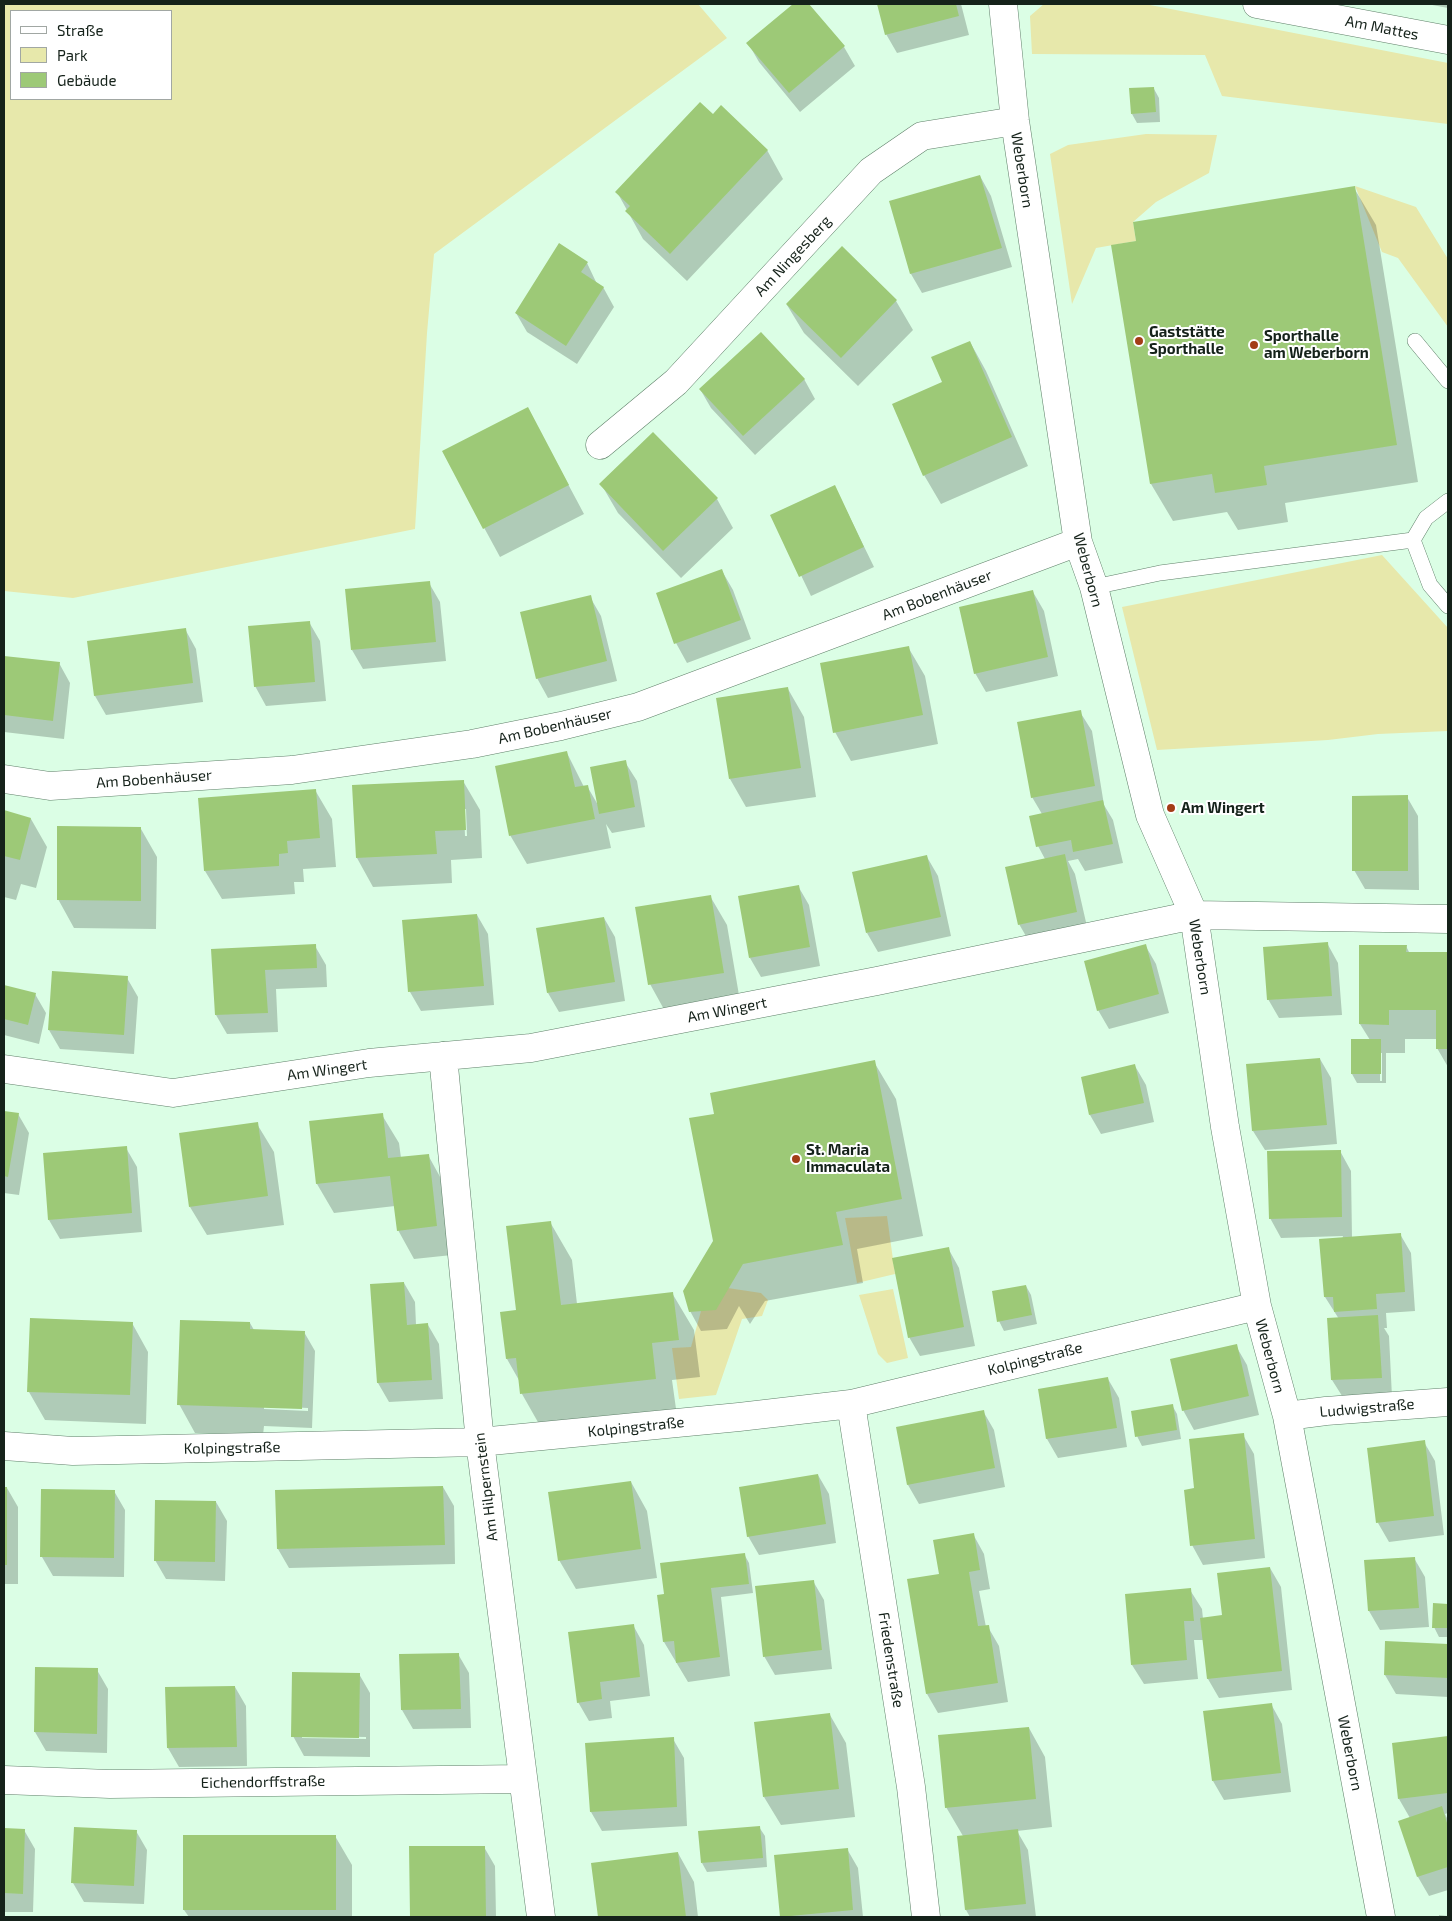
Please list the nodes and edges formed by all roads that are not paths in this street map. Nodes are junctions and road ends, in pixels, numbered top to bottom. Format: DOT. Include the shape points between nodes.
graph roads {
  1 [pos="1003,4"];
  2 [pos="1258,4"];
  3 [pos="1448,40"];
  4 [pos="1015,121"];
  5 [pos="1415,341"];
  6 [pos="1448,382"];
  7 [pos="600,445"];
  8 [pos="1448,501"];
  9 [pos="1413,540"];
  10 [pos="1078,542"];
  11 [pos="1094,587"];
  12 [pos="1448,606"];
  13 [pos="4,779"];
  14 [pos="1194,915"];
  15 [pos="1448,919"];
  16 [pos="443,1056"];
  17 [pos="4,1069"];
  18 [pos="1257,1306"];
  19 [pos="1448,1402"];
  20 [pos="851,1404"];
  21 [pos="1286,1416"];
  22 [pos="480,1442"];
  23 [pos="4,1446"];
  24 [pos="522,1779"];
  25 [pos="4,1780"];
  26 [pos="541,1917"];
  27 [pos="926,1917"];
  28 [pos="1381,1917"];
  1 -- 4 [label="street, Weberborn"];
  2 -- 3 [label="street, Am Mattes"];
  4 -- 7 [label="street, Am Ningesberg" via="922,136 871,171 676,382"];
  4 -- 10 [label="street, Weberborn"];
  5 -- 6 [label="lane"];
  8 -- 9 [label="lane" via="1426,518"];
  9 -- 11 [label="lane" via="1160,573"];
  9 -- 12 [label="lane" via="1430,585"];
  10 -- 11 [label="street, Weberborn"];
  10 -- 13 [label="street, Am Bobenhäuser" via="638,707 561,726 472,744 292,770 50,786"];
  11 -- 14 [label="street, Weberborn" via="1150,815"];
  14 -- 15 [label="street, Am Wingert"];
  14 -- 16 [label="street, Am Wingert" via="531,1048"];
  14 -- 18 [label="street, Weberborn" via="1225,1127"];
  16 -- 17 [label="street, Am Wingert" via="369,1063 173,1092"];
  16 -- 22 [label="street, Am Hilpernstein"];
  18 -- 20 [label="street, Kolpingstraße"];
  18 -- 21 [label="street, Weberborn"];
  19 -- 21 [label="street, Ludwigstraße"];
  20 -- 22 [label="street, Kolpingstraße"];
  20 -- 27 [label="street, Friedenstraße" via="911,1787"];
  21 -- 28 [label="street, Weberborn"];
  22 -- 23 [label="street, Kolpingstraße" via="72,1451"];
  22 -- 24 [label="street, Am Hilpernstein"];
  24 -- 25 [label="street, Eichendorffstraße" via="110,1784"];
  24 -- 26 [label="street, Am Hilpernstein"];
}
